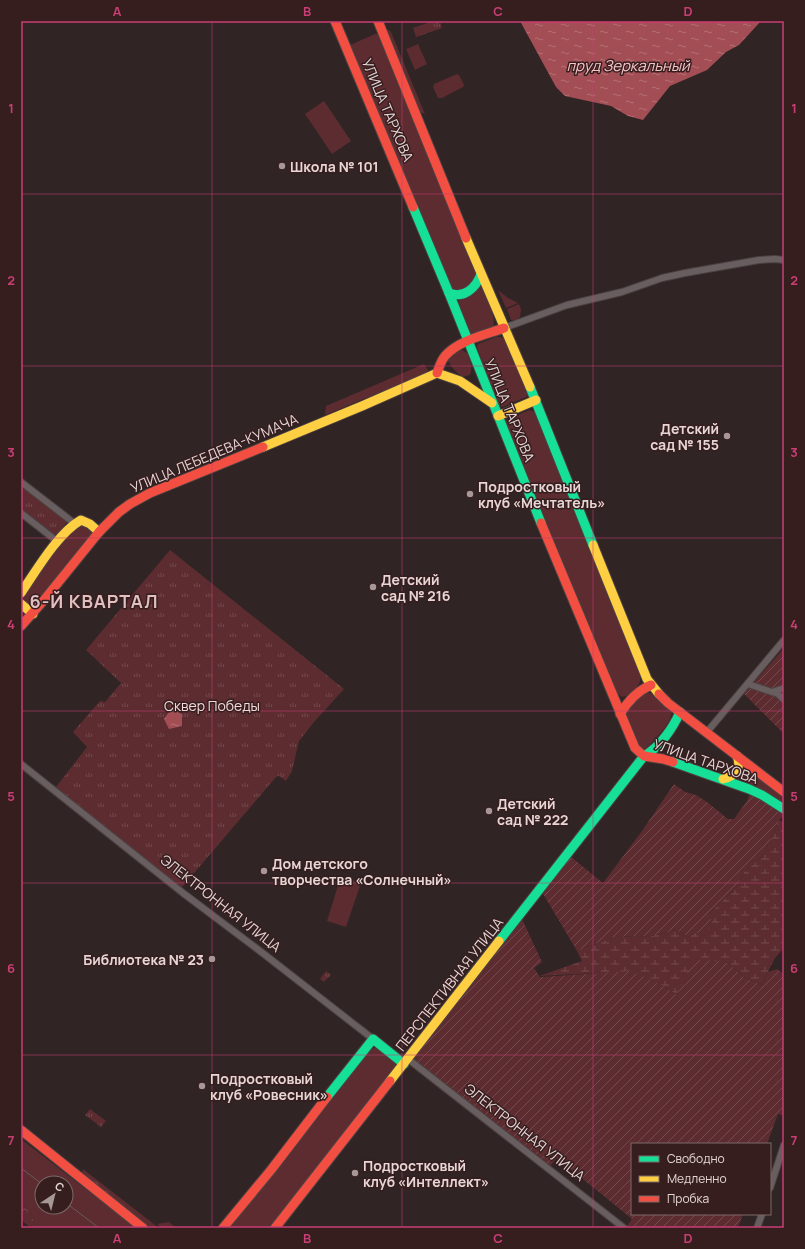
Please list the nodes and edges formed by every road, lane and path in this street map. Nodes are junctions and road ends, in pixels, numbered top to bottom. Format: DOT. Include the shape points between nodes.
graph roads {
  1 [pos="335,21"];
  2 [pos="378,21"];
  3 [pos="784,260"];
  4 [pos="482,274"];
  5 [pos="449,293"];
  6 [pos="504,328"];
  7 [pos="468,342"];
  8 [pos="437,373"];
  9 [pos="536,400"];
  10 [pos="492,403"];
  11 [pos="498,416"];
  12 [pos="21,482"];
  13 [pos="21,513"];
  14 [pos="74,523"];
  15 [pos="99,532"];
  16 [pos="58,542"];
  17 [pos="21,593"];
  18 [pos="21,604"];
  19 [pos="33,614"];
  20 [pos="21,626"];
  21 [pos="784,640"];
  22 [pos="748,684"];
  23 [pos="651,685"];
  24 [pos="784,688"];
  25 [pos="772,692"];
  26 [pos="784,700"];
  27 [pos="680,712"];
  28 [pos="620,714"];
  29 [pos="706,732"];
  30 [pos="644,756"];
  31 [pos="737,756"];
  32 [pos="21,764"];
  33 [pos="723,779"];
  34 [pos="784,792"];
  35 [pos="784,810"];
  36 [pos="373,1039"];
  37 [pos="406,1062"];
  38 [pos="21,1130"];
  39 [pos="784,1145"];
  40 [pos="771,1185"];
  41 [pos="762,1215"];
  42 [pos="143,1228"];
  43 [pos="223,1228"];
  44 [pos="275,1228"];
  45 [pos="624,1228"];
  46 [pos="757,1228"];
  1 -- 5 [label="main road, УЛИЦА ТАРХОВА"];
  2 -- 4 [label="main road, УЛИЦА ТАРХОВА"];
  3 -- 6 [label="street" via="759,260 662,278 622,292 567,305"];
  4 -- 5 [label="main road" via="478,283 464,294 456,296"];
  4 -- 6 [label="main road, УЛИЦА ТАРХОВА"];
  5 -- 7 [label="main road, УЛИЦА ТАРХОВА"];
  6 -- 7 [label="main road"];
  6 -- 9 [label="main road, УЛИЦА ТАРХОВА"];
  7 -- 8 [label="main road" via="446,356"];
  7 -- 10 [label="main road, УЛИЦА ТАРХОВА"];
  8 -- 10 [label="main road" via="446,374 462,382"];
  8 -- 15 [label="main road, УЛИЦА ЛЕБЕДЕВА-КУМАЧА" via="150,493 119,512"];
  9 -- 11 [label="main road"];
  9 -- 23 [label="main road, УЛИЦА ТАРХОВА"];
  10 -- 11 [label="main road, УЛИЦА ТАРХОВА"];
  11 -- 28 [label="main road, УЛИЦА ТАРХОВА"];
  12 -- 14 [label="street"];
  13 -- 16 [label="street"];
  14 -- 15 [label="main road" via="81,520"];
  14 -- 16 [label="main road"];
  15 -- 19 [label="main road, УЛИЦА ЛЕБЕДЕВА-КУМАЧА"];
  16 -- 17 [label="main road"];
  18 -- 19 [label="main road"];
  19 -- 20 [label="main road, УЛИЦА ЛЕБЕДЕВА-КУМАЧА"];
  21 -- 22 [label="street"];
  22 -- 25 [label="street"];
  22 -- 29 [label="street"];
  23 -- 27 [label="main road, УЛИЦА ТАРХОВА"];
  23 -- 28 [label="main road" via="643,688 627,702"];
  24 -- 25 [label="street"];
  25 -- 26 [label="street"];
  27 -- 29 [label="main road, УЛИЦА ТАРХОВА"];
  27 -- 30 [label="main road, ПЕРСПЕКТИВНАЯ УЛИЦА" via="676,722 653,751"];
  28 -- 30 [label="main road, УЛИЦА ТАРХОВА" via="635,748"];
  29 -- 31 [label="main road, УЛИЦА ТАРХОВА"];
  30 -- 33 [label="main road, УЛИЦА ТАРХОВА" via="663,759"];
  30 -- 37 [label="main road, ПЕРСПЕКТИВНАЯ УЛИЦА"];
  31 -- 33 [label="main road" via="740,763 738,771"];
  31 -- 34 [label="main road, УЛИЦА ТАРХОВА"];
  32 -- 36 [label="street, ЭЛЕКТРОННАЯ УЛИЦА"];
  33 -- 35 [label="main road, УЛИЦА ТАРХОВА" via="762,795"];
  36 -- 37 [label="main road, ЭЛЕКТРОННАЯ УЛИЦА"];
  36 -- 43 [label="main road, ПЕРСПЕКТИВНАЯ УЛИЦА"];
  37 -- 44 [label="main road, ПЕРСПЕКТИВНАЯ УЛИЦА"];
  37 -- 45 [label="street, ЭЛЕКТРОННАЯ УЛИЦА"];
  38 -- 42 [label="main road"];
  39 -- 40 [label="street"];
  41 -- 46 [label="street"];
}
